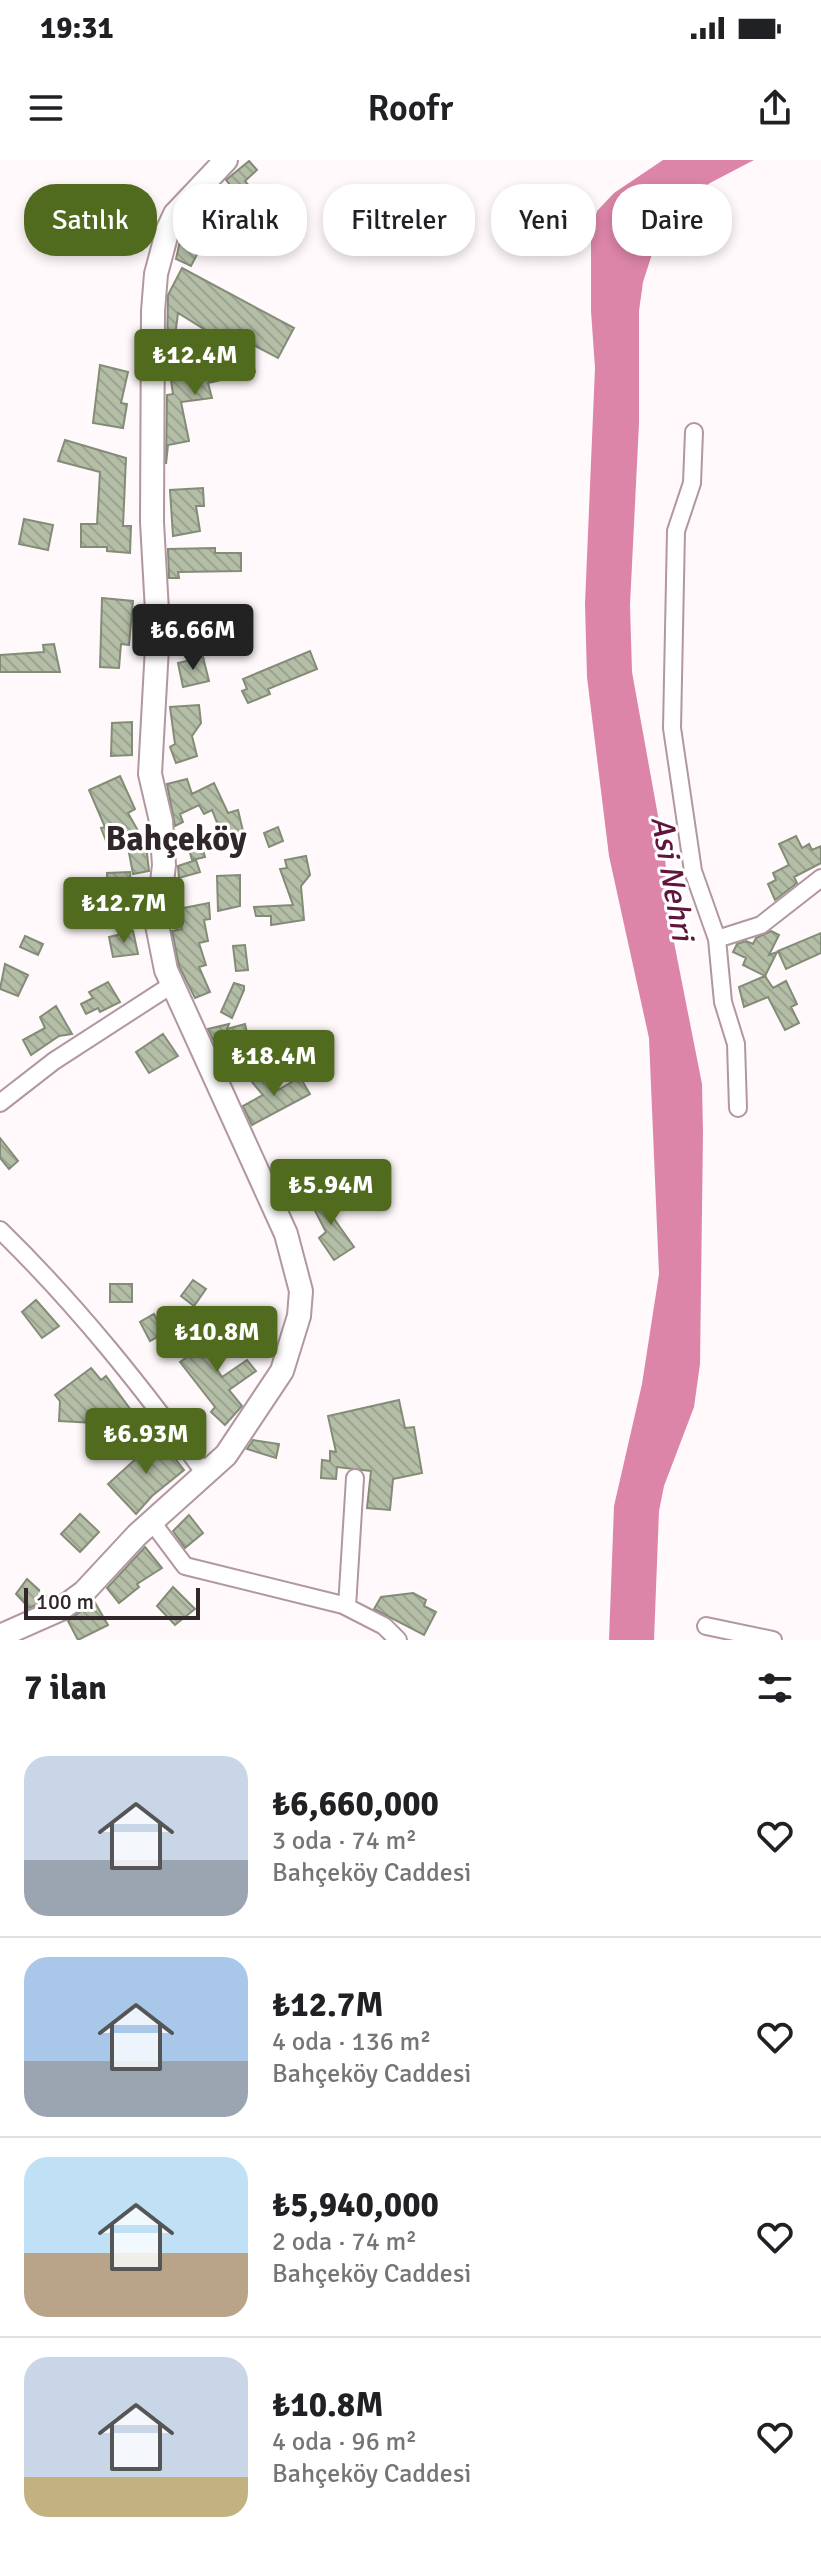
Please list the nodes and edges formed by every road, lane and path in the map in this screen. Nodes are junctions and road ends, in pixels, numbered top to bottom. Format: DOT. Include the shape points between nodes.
graph roads {
  1 [pos="226,160"];
  2 [pos="694,432"];
  3 [pos="821,878"];
  4 [pos="717,939"];
  5 [pos="173,984"];
  6 [pos="0,1103"];
  7 [pos="738,1108"];
  8 [pos="0,1230"];
  9 [pos="206,1475"];
  10 [pos="355,1478"];
  11 [pos="152,1522"];
  12 [pos="347,1607"];
  13 [pos="706,1626"];
  14 [pos="0,1636"];
  15 [pos="398,1640"];
  16 [pos="773,1640"];
  1 -- 5 [label="main road" via="175,214 162,247 153,311 152,522 158,629 150,774 164,865 158,942"];
  2 -- 4 [label="street" via="692,483 676,531 672,728 693,871"];
  3 -- 4 [label="street" via="761,925"];
  4 -- 7 [label="street" via="723,1002 738,1056"];
  5 -- 6 [label="street" via="54,1061"];
  5 -- 9 [label="main road" via="286,1234 301,1291 282,1371 249,1424"];
  8 -- 9 [label="street" via="135,1377"];
  9 -- 11 [label="main road"];
  10 -- 12 [label="street"];
  11 -- 12 [label="street" via="185,1566"];
  11 -- 14 [label="main road" via="84,1592 49,1615"];
  12 -- 15 [label="street" via="384,1626"];
  13 -- 16 [label="street"];
}
